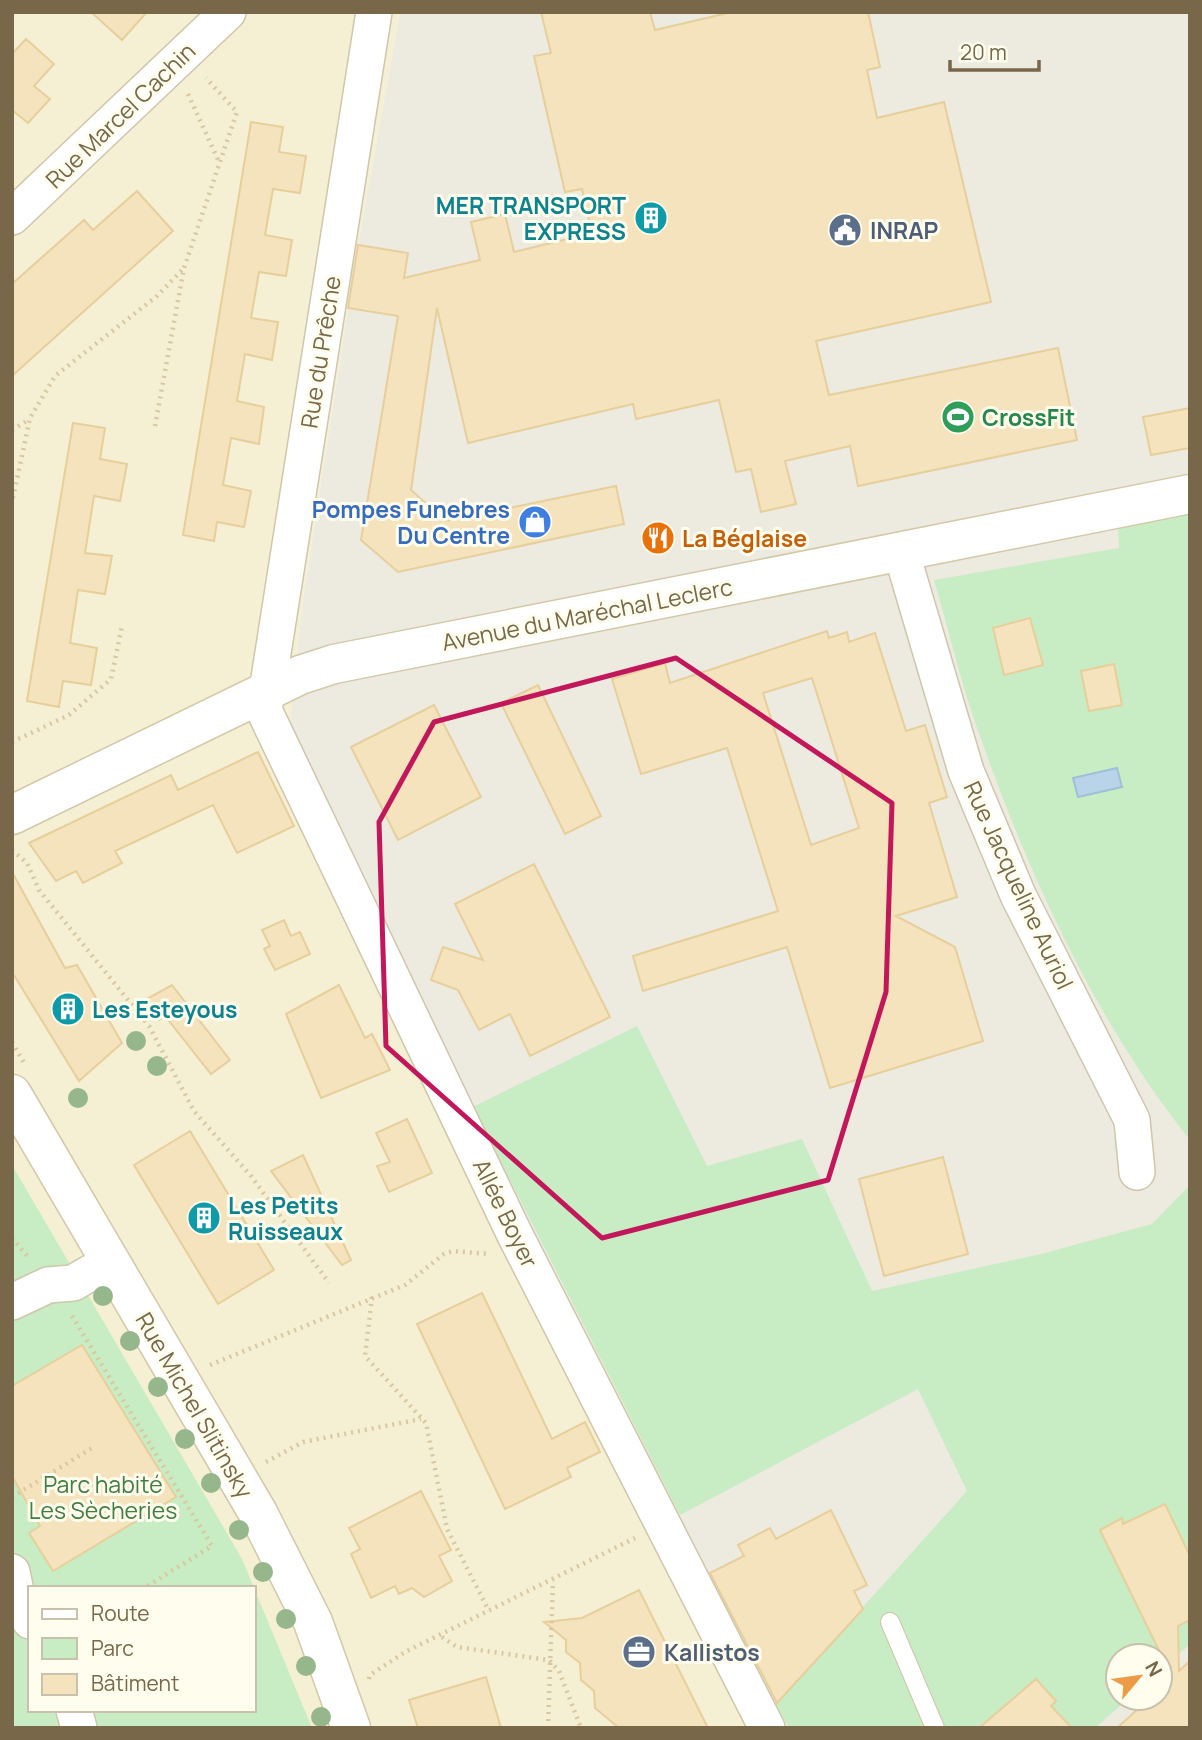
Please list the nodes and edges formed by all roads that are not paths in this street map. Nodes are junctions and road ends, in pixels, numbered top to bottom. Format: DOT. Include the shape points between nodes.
graph roads {
  1 [pos="228,12"];
  2 [pos="374,12"];
  3 [pos="12,217"];
  4 [pos="1190,494"];
  5 [pos="901,551"];
  6 [pos="267,691"];
  7 [pos="12,815"];
  8 [pos="12,1094"];
  9 [pos="1137,1172"];
  10 [pos="111,1261"];
  11 [pos="12,1301"];
  12 [pos="12,1572"];
  13 [pos="28,1618"];
  14 [pos="891,1622"];
  15 [pos="351,1728"];
  16 [pos="766,1728"];
  17 [pos="935,1728"];
  1 -- 3 [label="street, Rue Marcel Cachin"];
  2 -- 6 [label="street, Rue du Prêche"];
  4 -- 5 [label="street, Avenue du Maréchal Leclerc"];
  5 -- 6 [label="street, Avenue du Maréchal Leclerc" via="334,664"];
  5 -- 9 [label="street, Rue Jacqueline Auriol" via="966,771 1018,895 1132,1120"];
  6 -- 7 [label="street, Avenue du Maréchal Leclerc"];
  6 -- 16 [label="street, Allée Boyer" via="264,710 268,720 519,1242"];
  8 -- 10 [label="street, Rue Michel Slitinsky"];
  10 -- 11 [label="street" via="73,1283 48,1285"];
  10 -- 15 [label="street, Rue Michel Slitinsky" via="258,1513 313,1622"];
  12 -- 13 [label="street" via="19,1606"];
  14 -- 17 [label="lane"];
}
